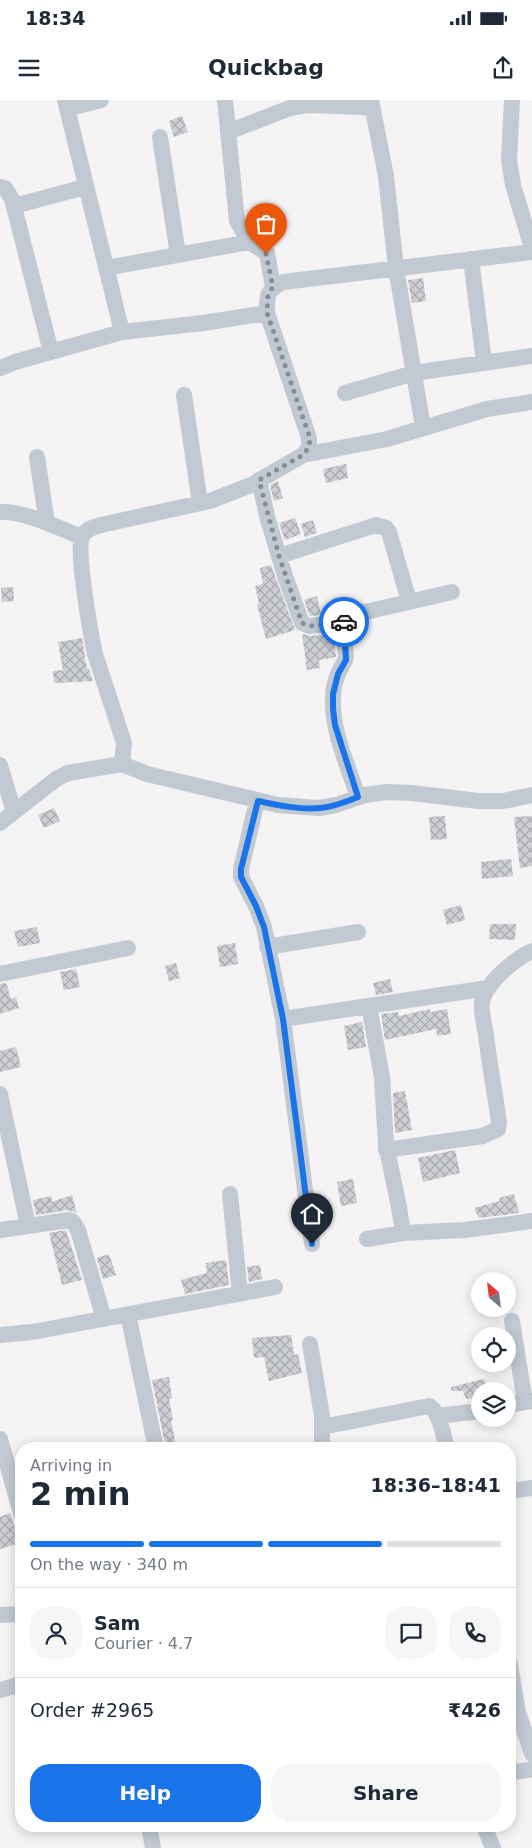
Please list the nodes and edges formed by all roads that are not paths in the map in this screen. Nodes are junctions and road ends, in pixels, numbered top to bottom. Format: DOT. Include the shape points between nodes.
graph roads {
  1 [pos="101,100"];
  2 [pos="224,100"];
  3 [pos="512,100"];
  4 [pos="66,104"];
  5 [pos="372,105"];
  6 [pos="228,132"];
  7 [pos="160,137"];
  8 [pos="85,186"];
  9 [pos="0,188"];
  10 [pos="14,206"];
  11 [pos="249,242"];
  12 [pos="532,248"];
  13 [pos="532,252"];
  14 [pos="178,255"];
  15 [pos="471,259"];
  16 [pos="106,268"];
  17 [pos="396,268"];
  18 [pos="273,287"];
  19 [pos="267,313"];
  20 [pos="122,332"];
  21 [pos="51,352"];
  22 [pos="532,356"];
  23 [pos="484,362"];
  24 [pos="0,368"];
  25 [pos="414,373"];
  26 [pos="344,393"];
  27 [pos="184,395"];
  28 [pos="532,402"];
  29 [pos="423,428"];
  30 [pos="303,455"];
  31 [pos="37,457"];
  32 [pos="259,480"];
  33 [pos="200,503"];
  34 [pos="0,512"];
  35 [pos="48,523"];
  36 [pos="82,537"];
  37 [pos="279,556"];
  38 [pos="452,592"];
  39 [pos="409,601"];
  40 [pos="344,622"];
  41 [pos="122,764"];
  42 [pos="0,765"];
  43 [pos="532,795"];
  44 [pos="358,797"];
  45 [pos="258,801"];
  46 [pos="14,812"];
  47 [pos="0,823"];
  48 [pos="358,932"];
  49 [pos="268,947"];
  50 [pos="128,948"];
  51 [pos="532,951"];
  52 [pos="0,974"];
  53 [pos="488,988"];
  54 [pos="369,1006"];
  55 [pos="283,1019"];
  56 [pos="0,1094"];
  57 [pos="3,1121"];
  58 [pos="386,1150"];
  59 [pos="230,1194"];
  60 [pos="532,1221"];
  61 [pos="28,1226"];
  62 [pos="0,1230"];
  63 [pos="402,1233"];
  64 [pos="367,1239"];
  65 [pos="312,1244"];
  66 [pos="275,1287"];
  67 [pos="240,1294"];
  68 [pos="128,1314"];
  69 [pos="104,1319"];
  70 [pos="512,1321"];
  71 [pos="0,1335"];
  72 [pos="310,1344"];
  73 [pos="528,1401"];
  74 [pos="471,1412"];
  75 [pos="437,1416"];
  76 [pos="322,1427"];
  77 [pos="0,1439"];
  78 [pos="155,1442"];
  79 [pos="322,1442"];
  80 [pos="445,1442"];
  81 [pos="12,1488"];
  82 [pos="532,1488"];
  83 [pos="516,1490"];
  84 [pos="15,1614"];
  85 [pos="0,1615"];
  86 [pos="15,1686"];
  87 [pos="0,1690"];
  88 [pos="516,1700"];
  89 [pos="532,1754"];
  90 [pos="532,1769"];
  91 [pos="516,1772"];
  92 [pos="150,1832"];
  93 [pos="486,1832"];
  94 [pos="153,1848"];
  95 [pos="493,1848"];
  1 -- 4 [label="street"];
  2 -- 6 [label="street"];
  3 -- 12 [label="street" via="508,160"];
  4 -- 8 [label="street"];
  5 -- 6 [label="street" via="290,108"];
  5 -- 17 [label="street" via="386,176"];
  6 -- 11 [label="street" via="237,221"];
  7 -- 14 [label="street"];
  8 -- 10 [label="street"];
  8 -- 16 [label="street"];
  9 -- 10 [label="street" via="5,188"];
  10 -- 21 [label="street"];
  11 -- 14 [label="street"];
  11 -- 18 [label="street" via="266,254"];
  13 -- 15 [label="street"];
  14 -- 16 [label="street"];
  15 -- 17 [label="street"];
  15 -- 23 [label="street"];
  16 -- 20 [label="street"];
  17 -- 18 [label="street" via="283,282"];
  17 -- 25 [label="street"];
  18 -- 19 [label="street" via="268,294"];
  19 -- 20 [label="street"];
  19 -- 30 [label="street" via="310,438 309,447"];
  20 -- 21 [label="street"];
  21 -- 24 [label="street"];
  22 -- 23 [label="street"];
  23 -- 25 [label="street"];
  25 -- 26 [label="street"];
  25 -- 29 [label="street"];
  27 -- 33 [label="street"];
  28 -- 29 [label="street" via="487,409"];
  29 -- 30 [label="street" via="387,439"];
  30 -- 32 [label="street"];
  31 -- 35 [label="street"];
  32 -- 33 [label="street" via="236,492"];
  32 -- 37 [label="street"];
  33 -- 36 [label="street" via="101,525 89,529"];
  34 -- 35 [label="street"];
  35 -- 36 [label="street"];
  36 -- 41 [label="street" via="80,555 92,639 124,743"];
  37 -- 39 [label="street" via="376,525 382,526 389,532"];
  37 -- 40 [label="street" via="302,623 310,626"];
  38 -- 39 [label="street"];
  39 -- 40 [label="street" via="348,616"];
  40 -- 44 [label="street" via="346,660 338,674 333,709"];
  41 -- 45 [label="street" via="147,774"];
  41 -- 46 [label="street" via="68,773"];
  42 -- 46 [label="street"];
  43 -- 44 [label="street" via="503,801 387,792"];
  44 -- 45 [label="street" via="319,808"];
  45 -- 49 [label="street" via="241,877 256,906"];
  46 -- 47 [label="street"];
  48 -- 49 [label="street"];
  49 -- 55 [label="street"];
  50 -- 52 [label="street"];
  51 -- 53 [label="street" via="499,975"];
  53 -- 54 [label="street"];
  53 -- 58 [label="street" via="482,1010 498,1129 484,1136"];
  54 -- 55 [label="street"];
  54 -- 58 [label="street" via="382,1077"];
  55 -- 65 [label="street"];
  56 -- 57 [label="street"];
  57 -- 61 [label="street"];
  58 -- 63 [label="street" via="400,1207"];
  59 -- 67 [label="street"];
  60 -- 63 [label="street" via="465,1230"];
  61 -- 62 [label="street"];
  61 -- 69 [label="street" via="73,1222"];
  63 -- 64 [label="street"];
  66 -- 67 [label="street"];
  67 -- 68 [label="street"];
  68 -- 69 [label="street"];
  68 -- 78 [label="street"];
  69 -- 71 [label="street"];
  70 -- 73 [label="street"];
  72 -- 76 [label="street"];
  74 -- 75 [label="street"];
  75 -- 76 [label="street" via="433,1408 423,1406"];
  75 -- 80 [label="street"];
  76 -- 79 [label="street"];
  77 -- 81 [label="street"];
  82 -- 83 [label="street"];
  84 -- 85 [label="street"];
  86 -- 87 [label="street"];
  88 -- 89 [label="street"];
  90 -- 91 [label="street"];
  92 -- 94 [label="street"];
  93 -- 95 [label="street"];
}
